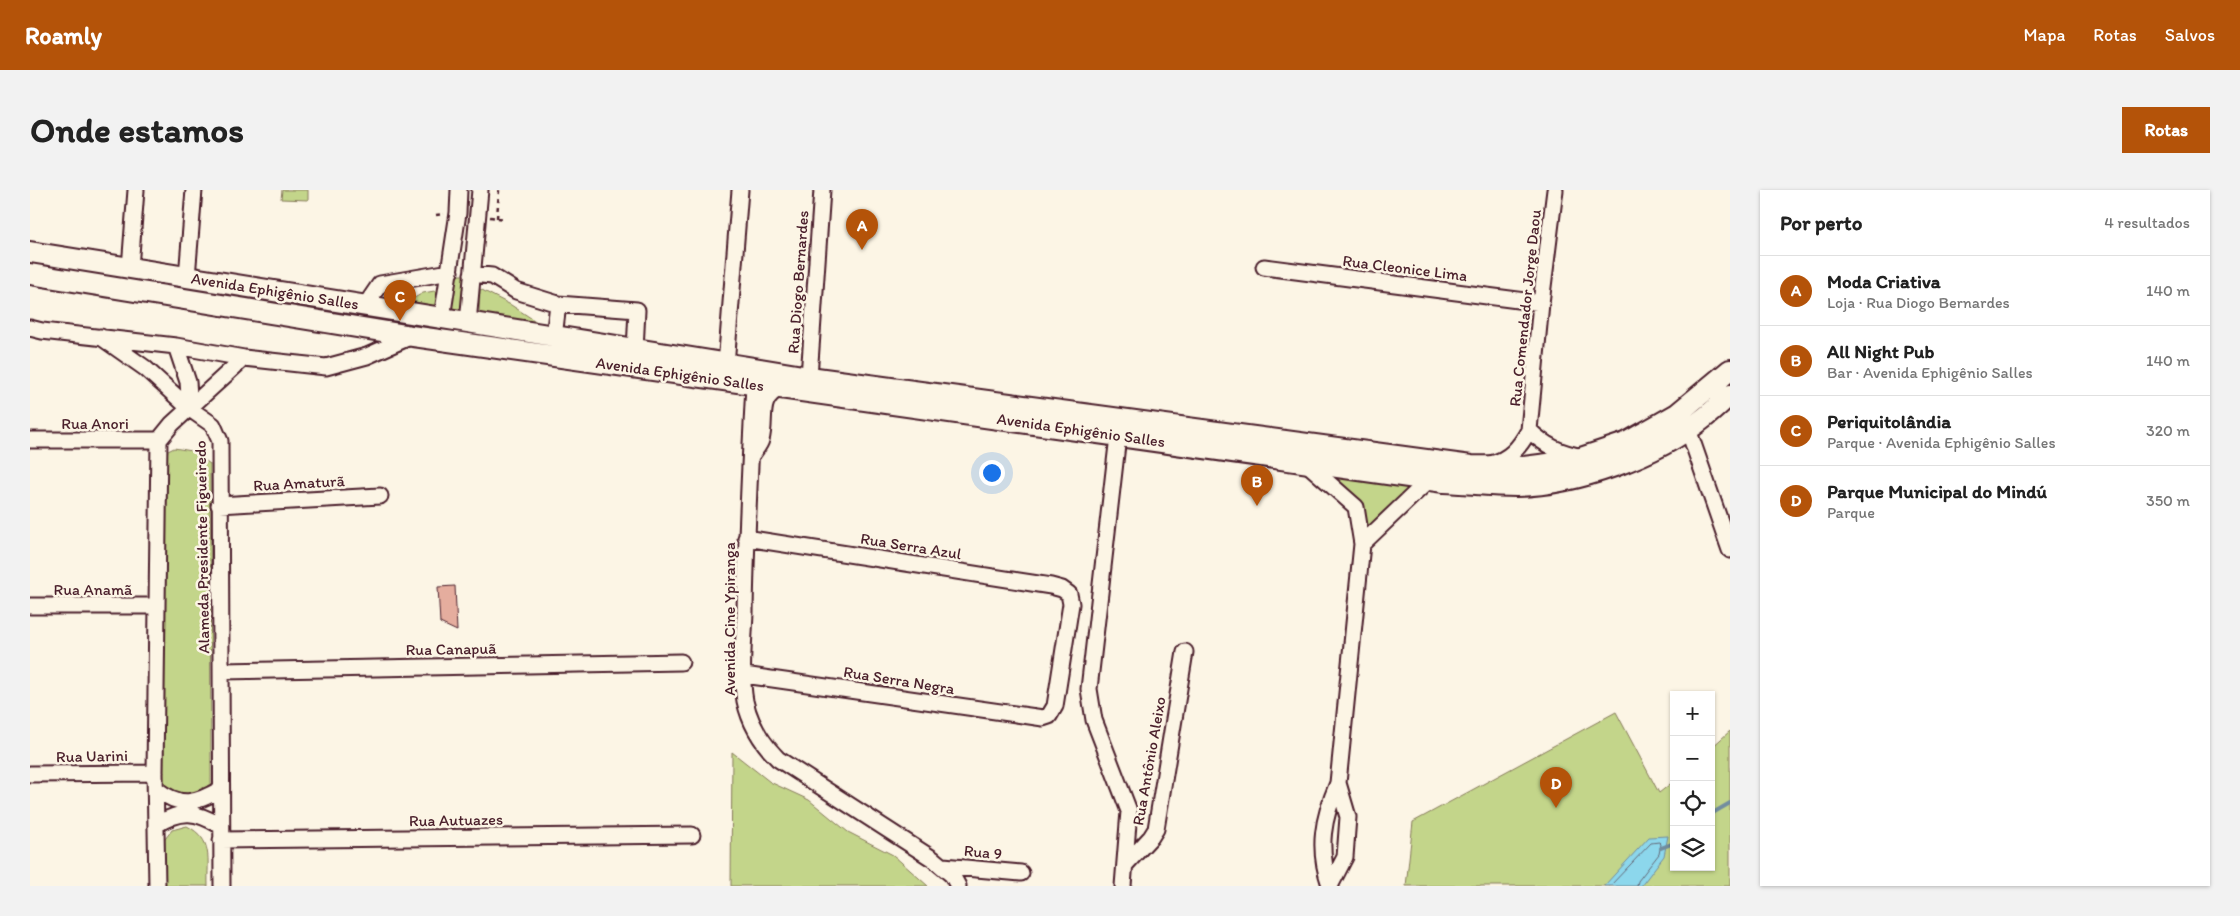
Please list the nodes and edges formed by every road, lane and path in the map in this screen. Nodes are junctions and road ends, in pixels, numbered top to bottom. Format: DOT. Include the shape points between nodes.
graph roads {
  1 [pos="136,190"];
  2 [pos="194,190"];
  3 [pos="460,190"];
  4 [pos="480,190"];
  5 [pos="499,190"];
  6 [pos="740,190"];
  7 [pos="822,190"];
  8 [pos="1555,190"];
  9 [pos="497,218"];
  10 [pos="30,252"];
  11 [pos="1264,267"];
  12 [pos="130,268"];
  13 [pos="450,272"];
  14 [pos="30,274"];
  15 [pos="472,274"];
  16 [pos="186,277"];
  17 [pos="1541,303"];
  18 [pos="558,304"];
  19 [pos="365,306"];
  20 [pos="442,318"];
  21 [pos="468,323"];
  22 [pos="30,328"];
  23 [pos="412,336"];
  24 [pos="101,337"];
  25 [pos="554,337"];
  26 [pos="176,346"];
  27 [pos="635,350"];
  28 [pos="244,358"];
  29 [pos="726,365"];
  30 [pos="1730,370"];
  31 [pos="809,377"];
  32 [pos="754,385"];
  33 [pos="781,388"];
  34 [pos="1730,396"];
  35 [pos="190,409"];
  36 [pos="1688,429"];
  37 [pos="1529,430"];
  38 [pos="1118,436"];
  39 [pos="30,440"];
  40 [pos="159,440"];
  41 [pos="750,457"];
  42 [pos="1584,457"];
  43 [pos="1305,462"];
  44 [pos="1480,466"];
  45 [pos="1430,479"];
  46 [pos="380,496"];
  47 [pos="219,505"];
  48 [pos="746,538"];
  49 [pos="1362,544"];
  50 [pos="1730,550"];
  51 [pos="30,606"];
  52 [pos="157,606"];
  53 [pos="1186,652"];
  54 [pos="680,662"];
  55 [pos="222,671"];
  56 [pos="744,675"];
  57 [pos="1049,716"];
  58 [pos="155,773"];
  59 [pos="30,774"];
  60 [pos="1338,783"];
  61 [pos="156,788"];
  62 [pos="221,789"];
  63 [pos="156,825"];
  64 [pos="221,833"];
  65 [pos="692,834"];
  66 [pos="1125,865"];
  67 [pos="943,866"];
  68 [pos="1021,873"];
  69 [pos="158,886"];
  70 [pos="222,886"];
  71 [pos="958,886"];
  72 [pos="1123,886"];
  73 [pos="1330,886"];
  1 -- 12 [label="street"];
  2 -- 16 [label="street"];
  3 -- 13 [label="street"];
  4 -- 15 [label="street"];
  5 -- 9 [label="path"];
  6 -- 29 [label="street, Avenida Ephigênio Salles"];
  7 -- 31 [label="street, Rua Diogo Bernardes"];
  8 -- 17 [label="street, Rua Comendador Jorge Daou"];
  10 -- 12 [label="main road, Avenida Ephigênio Salles"];
  11 -- 17 [label="street, Rua Cleonice Lima"];
  12 -- 16 [label="main road, Avenida Ephigênio Salles"];
  13 -- 19 [label="street" via="380,284"];
  13 -- 20 [label="street"];
  14 -- 23 [label="main road, Avenida Ephigênio Salles"];
  15 -- 18 [label="street" via="492,276 516,291"];
  15 -- 21 [label="street"];
  16 -- 19 [label="main road, Avenida Ephigênio Salles"];
  17 -- 37 [label="street, Rua Comendador Jorge Daou"];
  18 -- 25 [label="street"];
  18 -- 27 [label="street" via="637,310"];
  19 -- 20 [label="main road, Avenida Ephigênio Salles"];
  20 -- 21 [label="main road, Avenida Ephigênio Salles"];
  21 -- 25 [label="main road, Avenida Ephigênio Salles"];
  22 -- 24 [label="street"];
  23 -- 28 [label="street" via="367,356 326,367"];
  23 -- 32 [label="main road, Avenida Ephigênio Salles"];
  24 -- 26 [label="street"];
  24 -- 35 [label="street" via="145,368"];
  25 -- 27 [label="main road, Avenida Ephigênio Salles"];
  26 -- 28 [label="street"];
  26 -- 35 [label="street" via="188,382"];
  27 -- 29 [label="main road, Avenida Ephigênio Salles"];
  28 -- 35 [label="street"];
  29 -- 31 [label="main road, Avenida Ephigênio Salles"];
  30 -- 42 [label="main road, Avenida Ephigênio Salles" via="1677,414 1656,427 1626,443"];
  31 -- 44 [label="main road, Avenida Ephigênio Salles"];
  32 -- 33 [label="main road, Avenida Ephigênio Salles"];
  32 -- 41 [label="street, Avenida Cine Ypiranga"];
  33 -- 38 [label="main road, Avenida Ephigênio Salles"];
  33 -- 41 [label="street, Avenida Cine Ypiranga" via="768,396 765,402 761,441"];
  34 -- 36 [label="main road, Avenida Ephigênio Salles"];
  35 -- 40 [label="street"];
  35 -- 47 [label="street, Alameda Presidente Figueiredo" via="213,425 220,441"];
  36 -- 45 [label="main road, Avenida Ephigênio Salles" via="1625,462 1558,482 1517,486"];
  36 -- 50 [label="street"];
  37 -- 42 [label="street, Rua Comendador Jorge Daou" via="1553,448"];
  37 -- 44 [label="street, Rua Comendador Jorge Daou" via="1522,444 1510,456"];
  38 -- 43 [label="main road, Avenida Ephigênio Salles"];
  38 -- 66 [label="street" via="1089,688 1099,734 1129,811"];
  39 -- 40 [label="street, Rua Anori"];
  40 -- 52 [label="street"];
  41 -- 48 [label="street, Avenida Cine Ypiranga"];
  42 -- 44 [label="main road, Avenida Ephigênio Salles" via="1524,467"];
  43 -- 45 [label="main road, Avenida Ephigênio Salles"];
  43 -- 49 [label="street" via="1356,508"];
  45 -- 49 [label="street"];
  46 -- 47 [label="street, Rua Amaturã"];
  47 -- 55 [label="street, Alameda Presidente Figueiredo"];
  48 -- 56 [label="street, Avenida Cine Ypiranga"];
  48 -- 57 [label="street, Rua Serra Azul" via="1062,589 1069,594 1071,604 1055,706"];
  49 -- 60 [label="street"];
  51 -- 52 [label="street, Rua Anamã"];
  52 -- 58 [label="street"];
  53 -- 66 [label="street, Rua Antônio Aleixo" via="1156,829"];
  54 -- 55 [label="street, Rua Canapuã"];
  55 -- 62 [label="street, Alameda Presidente Figueiredo"];
  56 -- 57 [label="street, Rua Serra Negra" via="1033,718"];
  56 -- 67 [label="street, Avenida Cine Ypiranga" via="749,716 764,745 778,759"];
  58 -- 59 [label="street, Rua Uarini"];
  58 -- 61 [label="street"];
  60 -- 73 [label="street" via="1326,815 1323,860"];
  60 -- 73 [label="street" via="1348,817 1345,857"];
  61 -- 62 [label="street" via="179,802 198,801"];
  61 -- 63 [label="street"];
  62 -- 64 [label="street, Alameda Presidente Figueiredo"];
  63 -- 64 [label="street" via="188,813 206,818"];
  63 -- 69 [label="street"];
  64 -- 65 [label="street, Rua Autuazes"];
  64 -- 70 [label="street, Alameda Presidente Figueiredo"];
  66 -- 72 [label="street"];
  67 -- 68 [label="street, Rua 9"];
  67 -- 71 [label="street, Avenida Cine Ypiranga"];
}
